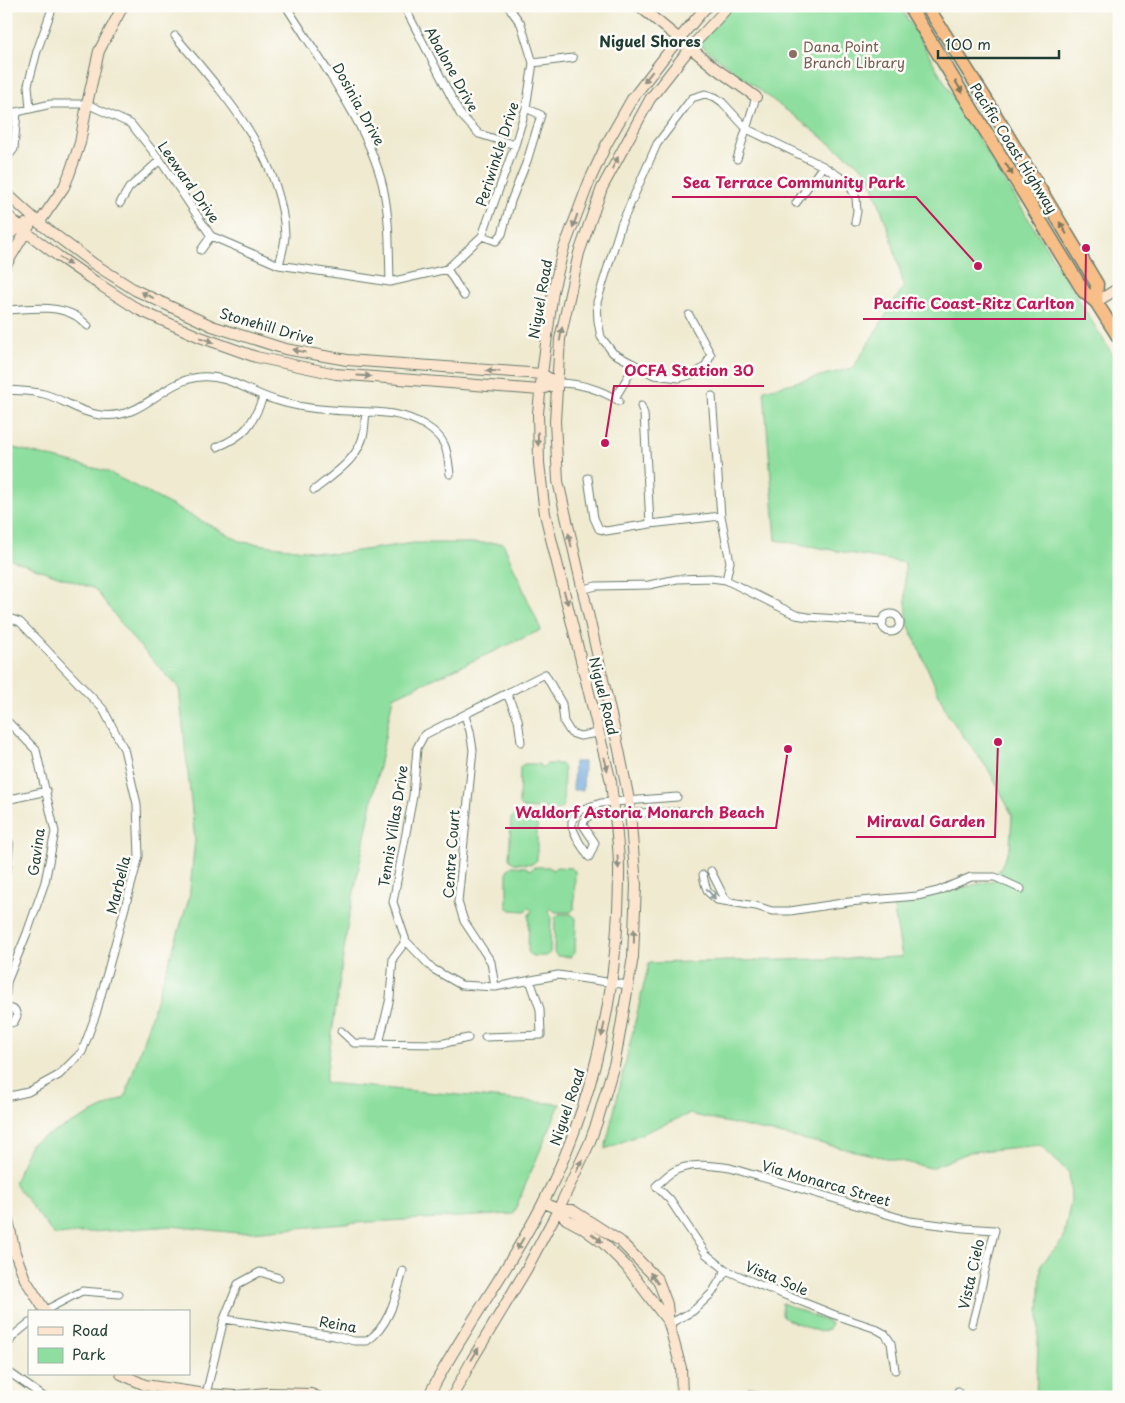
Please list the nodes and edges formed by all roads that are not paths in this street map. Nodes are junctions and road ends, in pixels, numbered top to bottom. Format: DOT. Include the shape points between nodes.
graph roads {
  1 [pos="53,6"];
  2 [pos="123,6"];
  3 [pos="286,6"];
  4 [pos="404,6"];
  5 [pos="508,6"];
  6 [pos="639,6"];
  7 [pos="707,6"];
  8 [pos="728,6"];
  9 [pos="909,6"];
  10 [pos="927,6"];
  11 [pos="174,36"];
  12 [pos="679,39"];
  13 [pos="690,48"];
  14 [pos="573,58"];
  15 [pos="533,63"];
  16 [pos="756,97"];
  17 [pos="87,104"];
  18 [pos="526,108"];
  19 [pos="30,109"];
  20 [pos="6,112"];
  21 [pos="17,112"];
  22 [pos="746,130"];
  23 [pos="515,145"];
  24 [pos="6,159"];
  25 [pos="737,159"];
  26 [pos="160,160"];
  27 [pos="823,166"];
  28 [pos="6,193"];
  29 [pos="796,203"];
  30 [pos="120,204"];
  31 [pos="6,214"];
  32 [pos="35,220"];
  33 [pos="855,222"];
  34 [pos="23,230"];
  35 [pos="6,236"];
  36 [pos="211,236"];
  37 [pos="482,236"];
  38 [pos="202,250"];
  39 [pos="6,265"];
  40 [pos="279,265"];
  41 [pos="447,269"];
  42 [pos="390,282"];
  43 [pos="1119,288"];
  44 [pos="464,296"];
  45 [pos="1096,302"];
  46 [pos="6,310"];
  47 [pos="690,315"];
  48 [pos="88,326"];
  49 [pos="1119,338"];
  50 [pos="635,365"];
  51 [pos="542,374"];
  52 [pos="557,383"];
  53 [pos="6,390"];
  54 [pos="540,390"];
  55 [pos="712,396"];
  56 [pos="263,397"];
  57 [pos="641,406"];
  58 [pos="366,412"];
  59 [pos="217,447"];
  60 [pos="450,474"];
  61 [pos="588,478"];
  62 [pos="314,490"];
  63 [pos="721,516"];
  64 [pos="650,524"];
  65 [pos="726,580"];
  66 [pos="582,590"];
  67 [pos="6,617"];
  68 [pos="883,622"];
  69 [pos="507,694"];
  70 [pos="465,716"];
  71 [pos="6,720"];
  72 [pos="598,733"];
  73 [pos="522,742"];
  74 [pos="46,791"];
  75 [pos="677,797"];
  76 [pos="6,800"];
  77 [pos="629,800"];
  78 [pos="613,802"];
  79 [pos="679,812"];
  80 [pos="631,813"];
  81 [pos="614,814"];
  82 [pos="6,838"];
  83 [pos="6,868"];
  84 [pos="711,871"];
  85 [pos="703,875"];
  86 [pos="1020,889"];
  87 [pos="729,902"];
  88 [pos="406,940"];
  89 [pos="530,980"];
  90 [pos="612,982"];
  91 [pos="628,985"];
  92 [pos="495,986"];
  93 [pos="6,994"];
  94 [pos="6,1007"];
  95 [pos="6,1024"];
  96 [pos="341,1031"];
  97 [pos="485,1037"];
  98 [pos="468,1038"];
  99 [pos="379,1044"];
  100 [pos="6,1097"];
  101 [pos="656,1186"];
  102 [pos="544,1202"];
  103 [pos="6,1210"];
  104 [pos="558,1210"];
  105 [pos="995,1230"];
  106 [pos="635,1255"];
  107 [pos="626,1266"];
  108 [pos="726,1270"];
  109 [pos="403,1271"];
  110 [pos="279,1278"];
  111 [pos="119,1294"];
  112 [pos="43,1310"];
  113 [pos="46,1310"];
  114 [pos="224,1318"];
  115 [pos="28,1324"];
  116 [pos="669,1324"];
  117 [pos="972,1324"];
  118 [pos="6,1348"];
  119 [pos="6,1370"];
  120 [pos="895,1370"];
  121 [pos="125,1376"];
  122 [pos="206,1394"];
  123 [pos="270,1395"];
  124 [pos="44,1397"];
  125 [pos="318,1397"];
  126 [pos="428,1397"];
  127 [pos="452,1397"];
  128 [pos="682,1397"];
  129 [pos="733,1397"];
  130 [pos="766,1397"];
  1 -- 19 [label="street" via="28,85"];
  2 -- 17 [label="main road" via="99,51"];
  3 -- 42 [label="street, Dosinia Drive" via="351,110 372,153 383,187"];
  4 -- 23 [label="street, Abalone Drive" via="460,114 479,134"];
  5 -- 15 [label="street, Periwinkle Drive" via="520,24"];
  6 -- 12 [label="main road"];
  7 -- 12 [label="main road, Niguel Road"];
  8 -- 13 [label="main road, Niguel Road"];
  9 -- 45 [label="highway, Pacific Coast Highway, one-way" via="1084,292"];
  45 -- 10 [label="highway, Pacific Coast Highway, one-way" via="1097,284"];
  11 -- 40 [label="street" via="229,100 268,165 281,205 285,237"];
  12 -- 13 [label="main road"];
  12 -- 51 [label="main road, Niguel Road, one-way" via="632,99 589,182 553,291"];
  13 -- 16 [label="main road"];
  52 -- 13 [label="main road, Niguel Road, one-way" via="560,339 570,291 579,253 602,188 650,99"];
  14 -- 15 [label="street"];
  15 -- 18 [label="street, Periwinkle Drive"];
  16 -- 22 [label="street"];
  17 -- 19 [label="street, Leeward Drive" via="51,104"];
  17 -- 26 [label="street, Leeward Drive" via="132,124"];
  17 -- 32 [label="main road" via="80,143 69,175 58,185"];
  18 -- 23 [label="street, Periwinkle Drive"];
  18 -- 37 [label="street" via="541,115 502,234 496,241"];
  19 -- 21 [label="street, Leeward Drive"];
  20 -- 21 [label="street, Leeward Drive"];
  21 -- 24 [label="street" via="14,149"];
  22 -- 25 [label="street"];
  22 -- 27 [label="street"];
  22 -- 50 [label="street" via="722,102 704,94 692,98 657,144 621,225 597,302 601,336 613,354"];
  23 -- 37 [label="street, Periwinkle Drive"];
  26 -- 30 [label="street" via="129,188"];
  26 -- 36 [label="street, Leeward Drive"];
  27 -- 29 [label="street"];
  27 -- 33 [label="street" via="848,182 856,198"];
  28 -- 32 [label="main road, Stonehill Drive"];
  31 -- 34 [label="main road, Stonehill Drive"];
  32 -- 34 [label="main road"];
  51 -- 32 [label="main road, Stonehill Drive, one-way" via="347,360 285,349 212,326 135,290 70,248"];
  34 -- 35 [label="main road"];
  34 -- 39 [label="main road"];
  34 -- 54 [label="main road, Stonehill Drive, one-way" via="139,310 200,337 256,356 336,374"];
  36 -- 38 [label="street"];
  36 -- 40 [label="street, Leeward Drive"];
  37 -- 41 [label="street, Periwinkle Drive"];
  40 -- 42 [label="street, Leeward Drive"];
  41 -- 42 [label="street, Leeward Drive"];
  41 -- 44 [label="street"];
  43 -- 45 [label="main road"];
  45 -- 49 [label="highway, Pacific Coast Highway"];
  46 -- 48 [label="street" via="58,309 76,316"];
  47 -- 50 [label="street" via="711,355 705,367 679,378 654,375"];
  50 -- 52 [label="street, Stonehill Drive" via="617,400 594,388"];
  51 -- 52 [label="main road, Stonehill Drive"];
  51 -- 54 [label="main road, Niguel Road"];
  52 -- 54 [label="main road, Stonehill Drive"];
  66 -- 52 [label="main road, Niguel Road, one-way" via="558,481"];
  53 -- 56 [label="street" via="45,394 82,411 100,415 120,415 135,410 184,379 203,376 223,378"];
  54 -- 72 [label="main road, Niguel Road, one-way" via="539,462 545,514"];
  55 -- 63 [label="street"];
  56 -- 58 [label="street" via="304,407"];
  56 -- 59 [label="street" via="256,418 245,431 231,442"];
  57 -- 64 [label="street"];
  58 -- 60 [label="street" via="412,418 428,427 447,447"];
  58 -- 62 [label="street" via="364,433 357,452"];
  61 -- 64 [label="street" via="594,518 599,529"];
  63 -- 64 [label="street"];
  63 -- 65 [label="street" via="730,562"];
  65 -- 66 [label="street" via="690,578"];
  65 -- 68 [label="street" via="796,615"];
  66 -- 77 [label="main road, Niguel Road"];
  67 -- 100 [label="street, Marbella" via="20,622 103,709 124,750 137,804 139,856 96,1014 82,1052 59,1075 28,1092"];
  69 -- 70 [label="street, Tennis Villas Drive"];
  69 -- 72 [label="street, Tennis Villas Drive" via="546,674 562,704 564,722 571,734"];
  69 -- 73 [label="street" via="518,719"];
  70 -- 88 [label="street, Tennis Villas Drive" via="424,736 417,748 413,796 393,902"];
  70 -- 92 [label="street, Centre Court" via="473,750 458,902 464,921 491,962"];
  71 -- 74 [label="street, Gavina" via="36,750"];
  72 -- 78 [label="main road, Niguel Road, one-way"];
  74 -- 76 [label="street"];
  74 -- 93 [label="street, Gavina" via="55,832 45,882 7,982"];
  75 -- 77 [label="street"];
  77 -- 78 [label="street"];
  77 -- 80 [label="main road, Niguel Road"];
  78 -- 81 [label="main road, Niguel Road"];
  78 -- 81 [label="street" via="588,806 580,810 572,821 573,832 589,857 594,843 584,830 583,820 593,814"];
  79 -- 80 [label="street"];
  80 -- 81 [label="street"];
  91 -- 80 [label="main road, Niguel Road, one-way" via="633,957 636,885"];
  81 -- 90 [label="main road, Niguel Road, one-way" via="619,875 617,947"];
  82 -- 83 [label="main road"];
  84 -- 87 [label="street"];
  85 -- 87 [label="street, one-way" via="708,892 717,900"];
  86 -- 87 [label="street" via="995,877 971,877 917,896 790,911 772,911"];
  88 -- 92 [label="street, Tennis Villas Drive" via="433,970 461,985"];
  88 -- 99 [label="street" via="393,958 390,998"];
  89 -- 90 [label="street, Tennis Villas Drive" via="558,976"];
  89 -- 92 [label="street, Tennis Villas Drive"];
  89 -- 97 [label="street" via="540,1009 541,1035"];
  90 -- 91 [label="street, Tennis Villas Drive"];
  90 -- 102 [label="main road, Niguel Road, one-way" via="592,1080 575,1132"];
  104 -- 91 [label="main road, Niguel Road, one-way" via="600,1113 615,1061"];
  94 -- 95 [label="street" via="15,1010 17,1016 14,1022"];
  96 -- 99 [label="street" via="354,1042"];
  98 -- 99 [label="street" via="440,1044"];
  101 -- 105 [label="street, Via Monarca Street" via="671,1172 688,1166 730,1168 910,1221"];
  101 -- 108 [label="street, Vista Sole" via="670,1200 706,1254"];
  102 -- 104 [label="main road"];
  102 -- 126 [label="main road, Niguel Road, one-way"];
  103 -- 112 [label="main road" via="15,1253 25,1279"];
  104 -- 106 [label="main road" via="572,1210 585,1216"];
  104 -- 107 [label="main road, one-way" via="566,1219 603,1243"];
  127 -- 104 [label="main road, Niguel Road, one-way"];
  105 -- 117 [label="street, Vista Cielo"];
  106 -- 107 [label="main road"];
  116 -- 106 [label="main road, one-way" via="667,1304 658,1280"];
  107 -- 116 [label="main road"];
  108 -- 116 [label="street" via="712,1293 693,1311"];
  108 -- 120 [label="street, Vista Sole" via="885,1334 891,1343"];
  109 -- 114 [label="street, Reina" via="396,1297 381,1329 367,1341"];
  110 -- 114 [label="street" via="260,1272 238,1284"];
  111 -- 113 [label="street" via="82,1291"];
  114 -- 122 [label="street"];
  115 -- 118 [label="street" via="13,1336"];
  116 -- 128 [label="main road" via="681,1368"];
  119 -- 124 [label="street"];
  121 -- 122 [label="main road" via="145,1385"];
  122 -- 123 [label="main road"];
  123 -- 125 [label="main road" via="311,1394"];
  129 -- 130 [label="street"];
}
